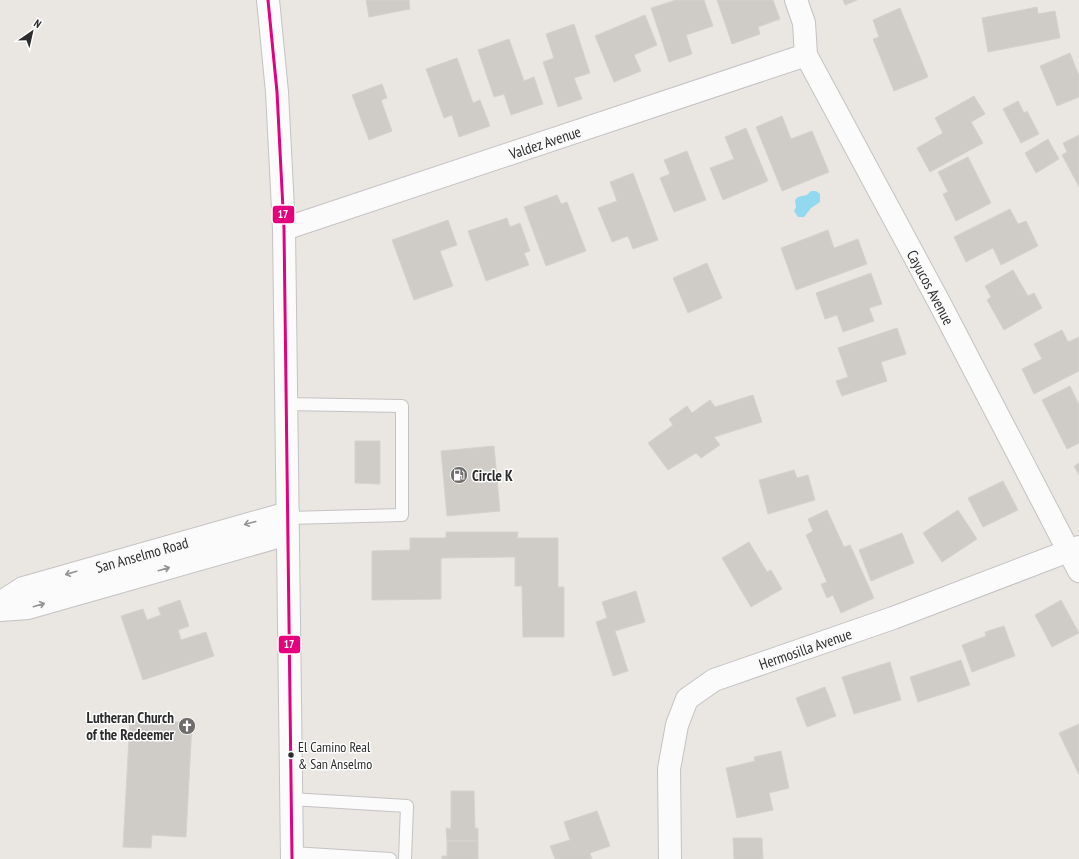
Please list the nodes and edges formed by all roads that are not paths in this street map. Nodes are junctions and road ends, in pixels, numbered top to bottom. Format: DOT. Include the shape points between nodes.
graph roads {
  1 [pos="268,0"];
  2 [pos="796,0"];
  3 [pos="806,55"];
  4 [pos="284,229"];
  5 [pos="285,404"];
  6 [pos="288,522"];
  7 [pos="1074,549"];
  8 [pos="1079,571"];
  9 [pos="0,603"];
  10 [pos="0,610"];
  11 [pos="291,799"];
  12 [pos="292,856"];
  13 [pos="390,859"];
  14 [pos="405,859"];
  15 [pos="670,859"];
  1 -- 4 [label="street" via="277,92"];
  2 -- 3 [label="street, Cayucos Avenue" via="804,24"];
  3 -- 4 [label="street, Valdez Avenue"];
  3 -- 7 [label="street, Cayucos Avenue"];
  4 -- 5 [label="street"];
  5 -- 6 [label="street"];
  5 -- 6 [label="lane" via="402,406 402,515"];
  6 -- 9 [label="street, San Anselmo Road, one-way" via="23,588"];
  10 -- 6 [label="street, San Anselmo Road, one-way" via="28,608"];
  6 -- 11 [label="street"];
  7 -- 8 [label="street, Cayucos Avenue"];
  7 -- 15 [label="street, Hermosilla Avenue" via="893,618 714,680 688,699 671,748"];
  11 -- 12 [label="street"];
  11 -- 14 [label="lane" via="407,806"];
  12 -- 13 [label="lane"];
}
